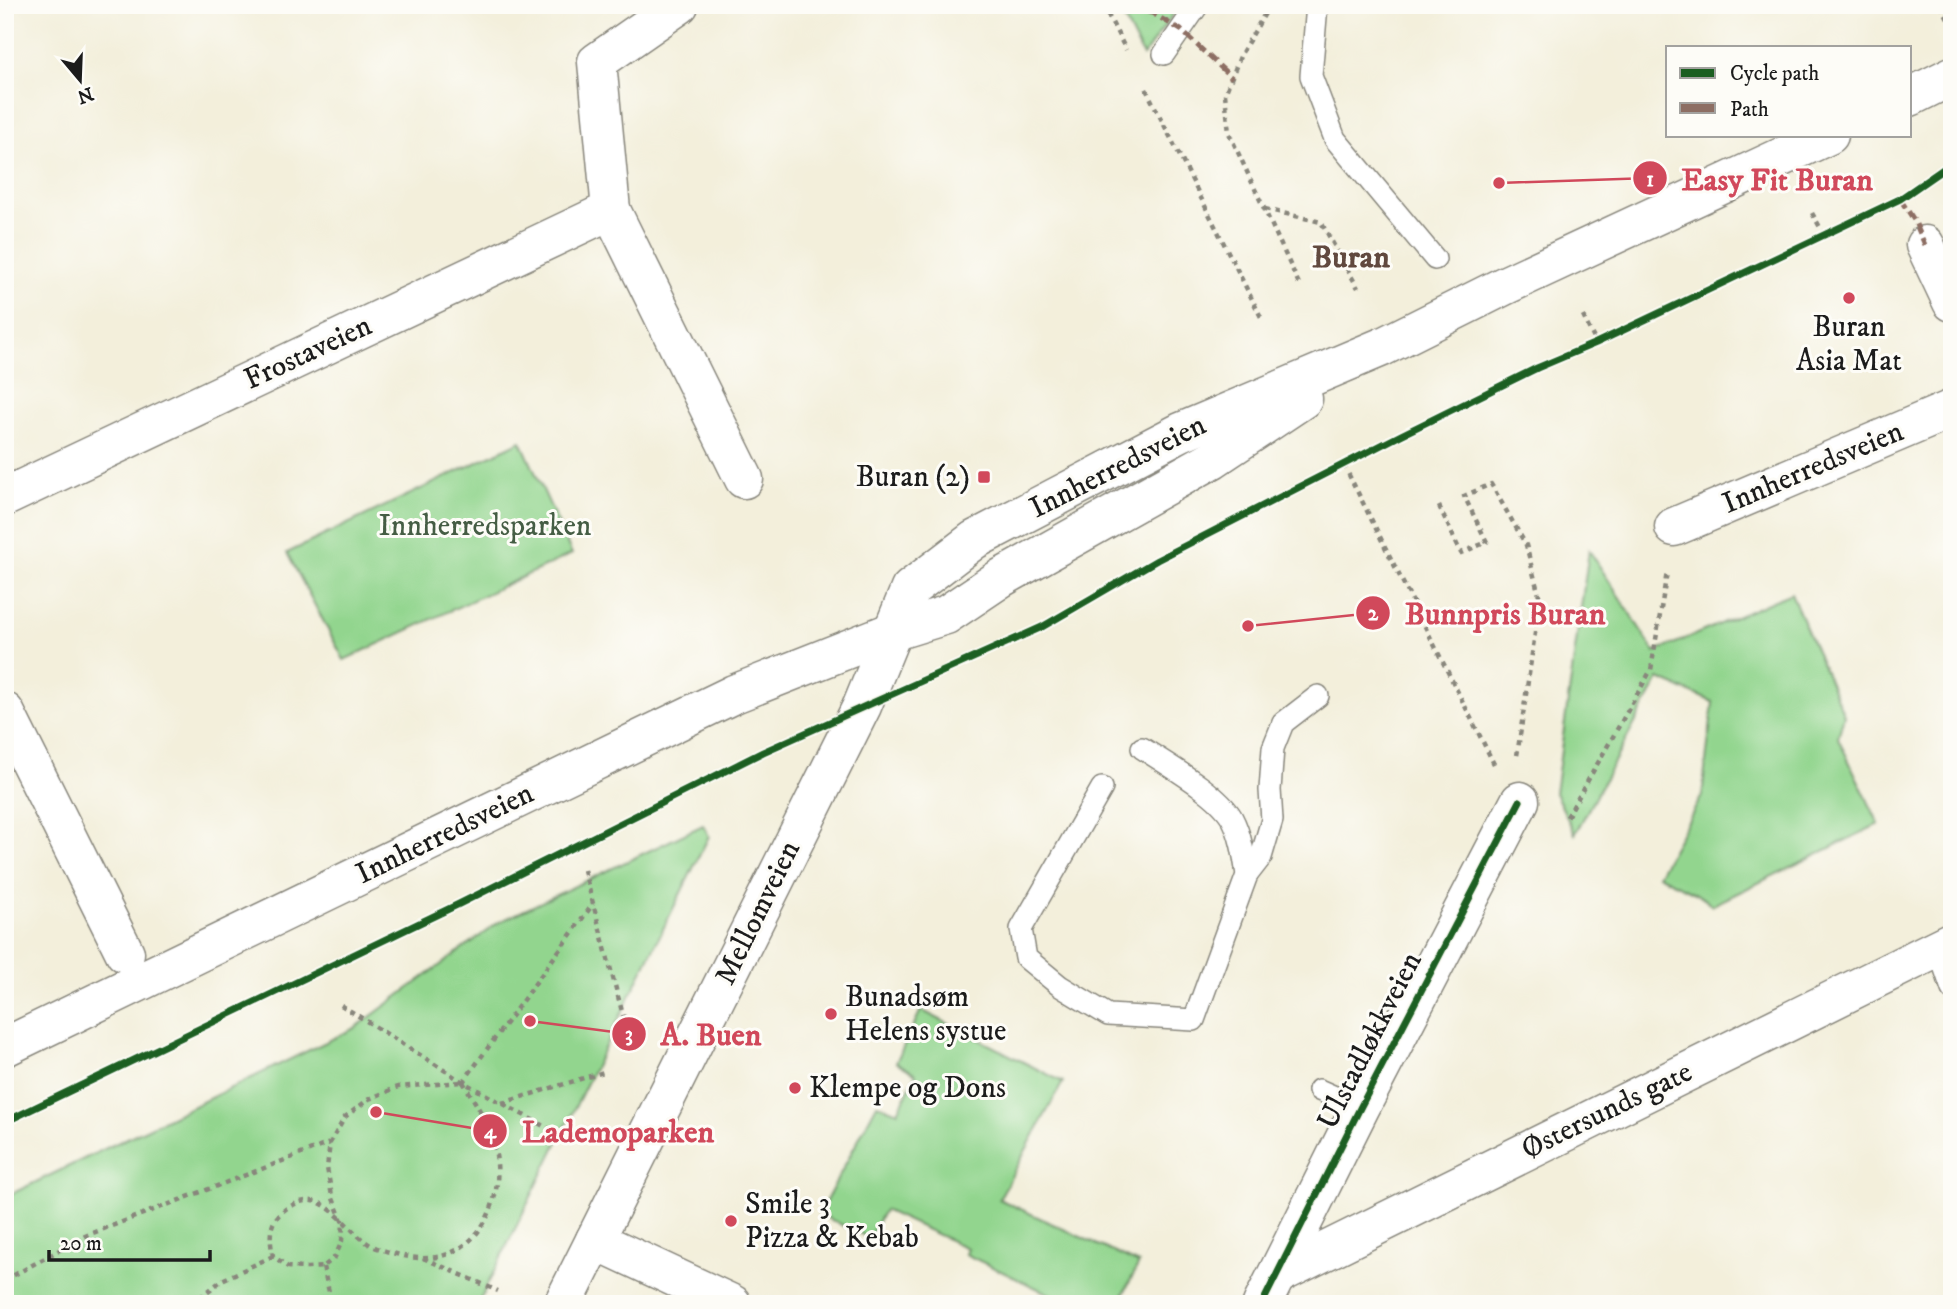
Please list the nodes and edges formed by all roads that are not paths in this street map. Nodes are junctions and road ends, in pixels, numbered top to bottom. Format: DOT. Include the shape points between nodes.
graph roads {
  1 [pos="679,5"];
  2 [pos="1198,5"];
  3 [pos="1317,5"];
  4 [pos="1164,54"];
  5 [pos="1952,76"];
  6 [pos="1912,96"];
  7 [pos="1827,136"];
  8 [pos="611,210"];
  9 [pos="1926,245"];
  10 [pos="1435,259"];
  11 [pos="1952,302"];
  12 [pos="1952,409"];
  13 [pos="744,479"];
  14 [pos="5,497"];
  15 [pos="1674,527"];
  16 [pos="891,632"];
  17 [pos="1318,696"];
  18 [pos="5,712"];
  19 [pos="1142,748"];
  20 [pos="1102,788"];
  21 [pos="1520,801"];
  22 [pos="1247,875"];
  23 [pos="1945,944"];
  24 [pos="125,953"];
  25 [pos="1952,989"];
  26 [pos="5,1047"];
  27 [pos="1319,1090"];
  28 [pos="1360,1108"];
  29 [pos="594,1240"];
  30 [pos="1269,1289"];
  31 [pos="563,1304"];
  32 [pos="732,1304"];
  1 -- 8 [label="street" via="597,62"];
  2 -- 4 [label="lane"];
  3 -- 10 [label="lane" via="1311,76 1335,139"];
  5 -- 6 [label="street"];
  7 -- 16 [label="street, Innherredsveien" via="1382,347 1181,432 974,540 910,589"];
  8 -- 13 [label="street"];
  8 -- 14 [label="street, Frostaveien"];
  9 -- 11 [label="street"];
  12 -- 15 [label="street, Innherredsveien"];
  16 -- 26 [label="street, Innherredsveien" via="734,694"];
  16 -- 29 [label="street, Mellomveien" via="862,706"];
  17 -- 22 [label="lane" via="1283,723 1273,748 1272,820 1261,857"];
  18 -- 24 [label="street"];
  19 -- 22 [label="lane" via="1206,791 1231,816"];
  20 -- 22 [label="lane" via="1021,929 1026,958 1060,986 1108,1015 1194,1020"];
  21 -- 28 [label="street, Ulstadløkkveien"];
  23 -- 25 [label="lane, Østersunds gate"];
  23 -- 30 [label="street, Østersunds gate"];
  27 -- 28 [label="lane"];
  28 -- 30 [label="street, Ulstadløkkveien"];
  29 -- 31 [label="street, Mellomveien"];
  29 -- 32 [label="street"];
}
